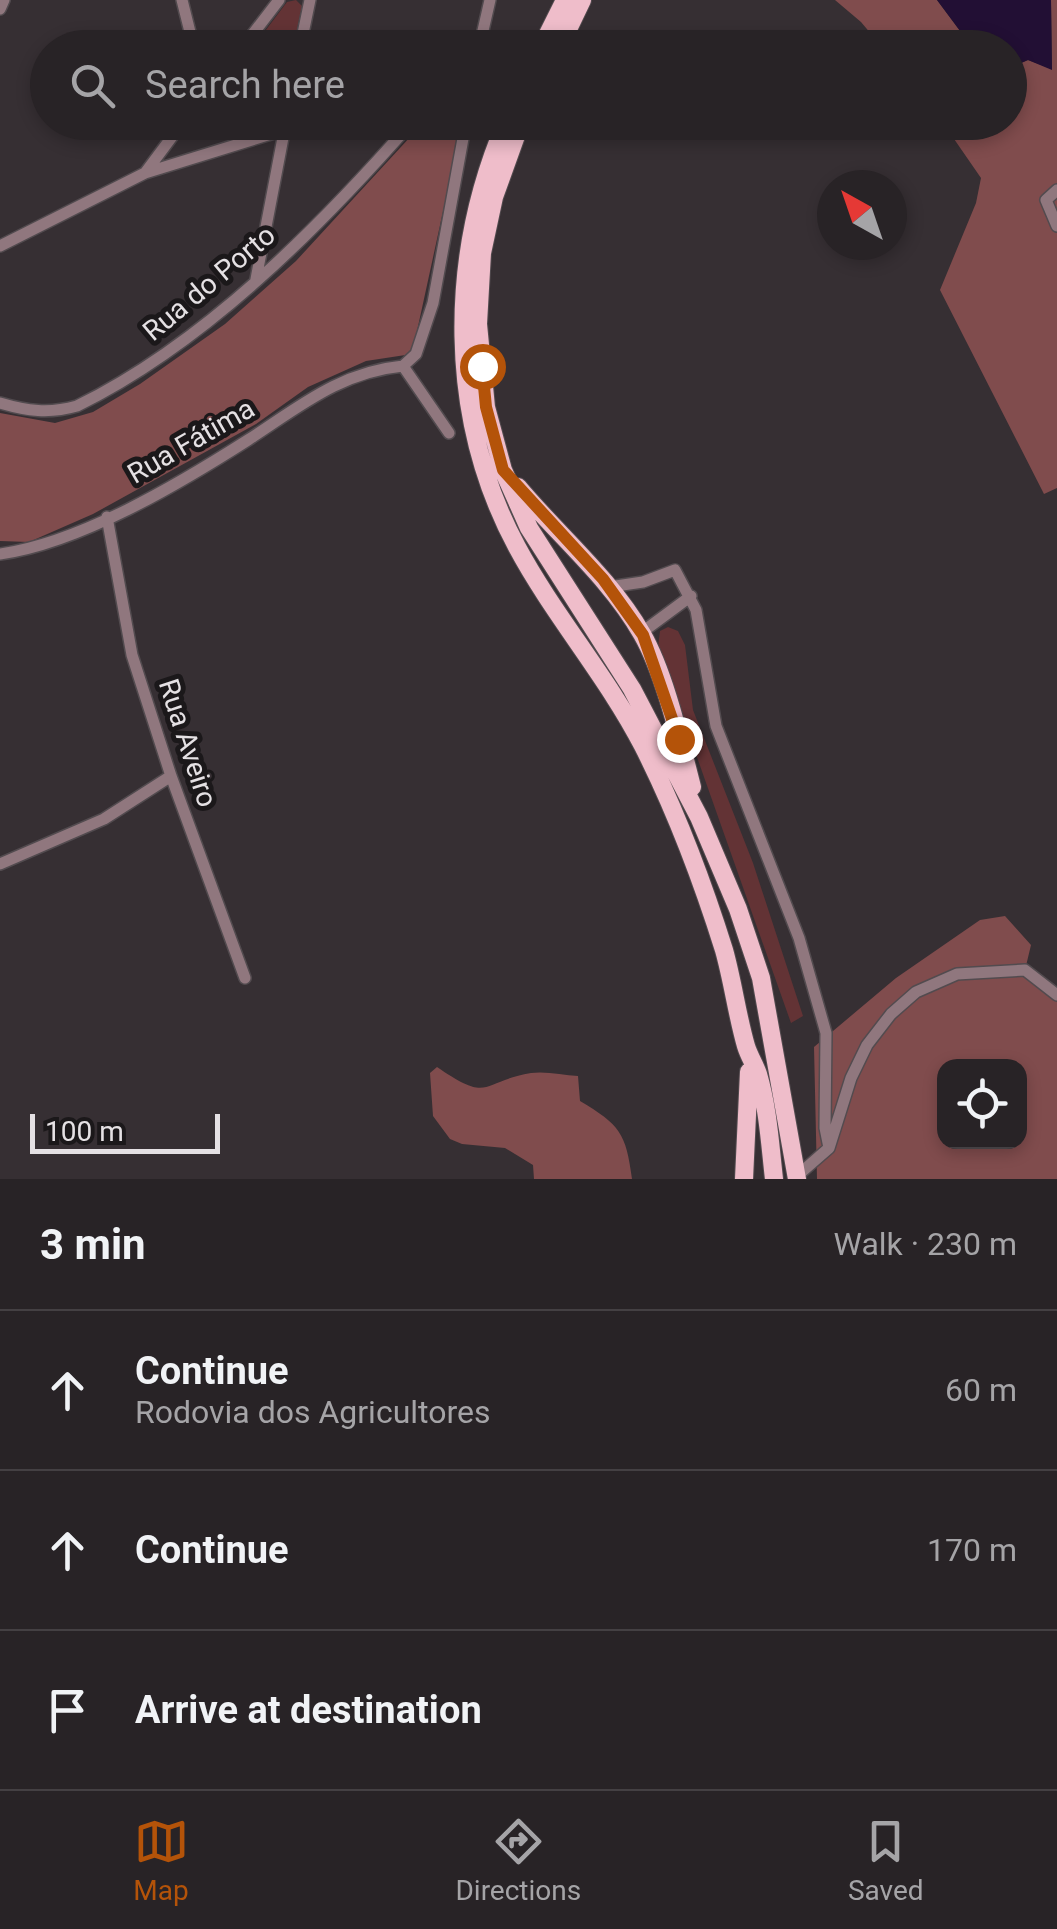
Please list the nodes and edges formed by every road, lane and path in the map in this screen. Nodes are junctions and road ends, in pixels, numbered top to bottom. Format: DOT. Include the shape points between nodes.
graph roads {
  1 [pos="4,0"];
  2 [pos="182,0"];
  3 [pos="279,0"];
  4 [pos="310,0"];
  5 [pos="490,0"];
  6 [pos="565,0"];
  7 [pos="582,0"];
  8 [pos="0,9"];
  9 [pos="190,30"];
  10 [pos="256,30"];
  11 [pos="304,30"];
  12 [pos="482,30"];
  13 [pos="550,30"];
  14 [pos="568,30"];
  15 [pos="170,140"];
  16 [pos="243,140"];
  17 [pos="282,140"];
  18 [pos="394,140"];
  19 [pos="463,140"];
  20 [pos="498,140"];
  21 [pos="515,140"];
  22 [pos="145,173"];
  23 [pos="1057,190"];
  24 [pos="1057,226"];
  25 [pos="0,246"];
  26 [pos="256,279"];
  27 [pos="404,366"];
  28 [pos="0,403"];
  29 [pos="449,433"];
  30 [pos="503,470"];
  31 [pos="107,517"];
  32 [pos="0,554"];
  33 [pos="609,587"];
  34 [pos="692,596"];
  35 [pos="642,634"];
  36 [pos="171,776"];
  37 [pos="700,816"];
  38 [pos="0,864"];
  39 [pos="245,978"];
  40 [pos="1057,995"];
  41 [pos="746,1046"];
  42 [pos="829,1148"];
  43 [pos="797,1178"];
  44 [pos="744,1179"];
  45 [pos="774,1179"];
  1 -- 8 [label="street"];
  2 -- 9 [label="street"];
  3 -- 10 [label="street"];
  4 -- 11 [label="street"];
  5 -- 12 [label="street"];
  6 -- 13 [label="main road"];
  7 -- 14 [label="main road"];
  15 -- 22 [label="street"];
  16 -- 22 [label="street"];
  17 -- 26 [label="street"];
  18 -- 26 [label="street, Rua do Porto"];
  19 -- 27 [label="street" via="434,303 416,354"];
  20 -- 41 [label="main road" via="465,278 465,371 476,450 517,547 626,716 656,775 723,948"];
  21 -- 30 [label="main road" via="482,253 478,324 486,407"];
  22 -- 25 [label="street"];
  23 -- 24 [label="street" via="1046,200"];
  26 -- 28 [label="street, Rua do Porto" via="177,348 96,396 60,410 32,412"];
  27 -- 29 [label="street"];
  27 -- 31 [label="street, Rua Fátima" via="326,387 208,465"];
  30 -- 33 [label="main road"];
  30 -- 37 [label="main road" via="530,528 632,689"];
  31 -- 32 [label="street, Rua Fátima" via="31,550"];
  31 -- 36 [label="street, Rua Aveiro" via="132,655"];
  33 -- 34 [label="street" via="676,570"];
  33 -- 35 [label="main road"];
  34 -- 35 [label="street"];
  34 -- 42 [label="street" via="716,726 799,938 826,1032"];
  35 -- 37 [label="main road"];
  36 -- 38 [label="street" via="104,819"];
  36 -- 39 [label="street, Rua Aveiro"];
  37 -- 43 [label="main road" via="761,978"];
  40 -- 42 [label="street" via="1024,970 957,974 916,992 868,1046"];
  41 -- 44 [label="main road" via="751,1081"];
  41 -- 45 [label="main road" via="766,1112"];
  42 -- 43 [label="street"];
}
